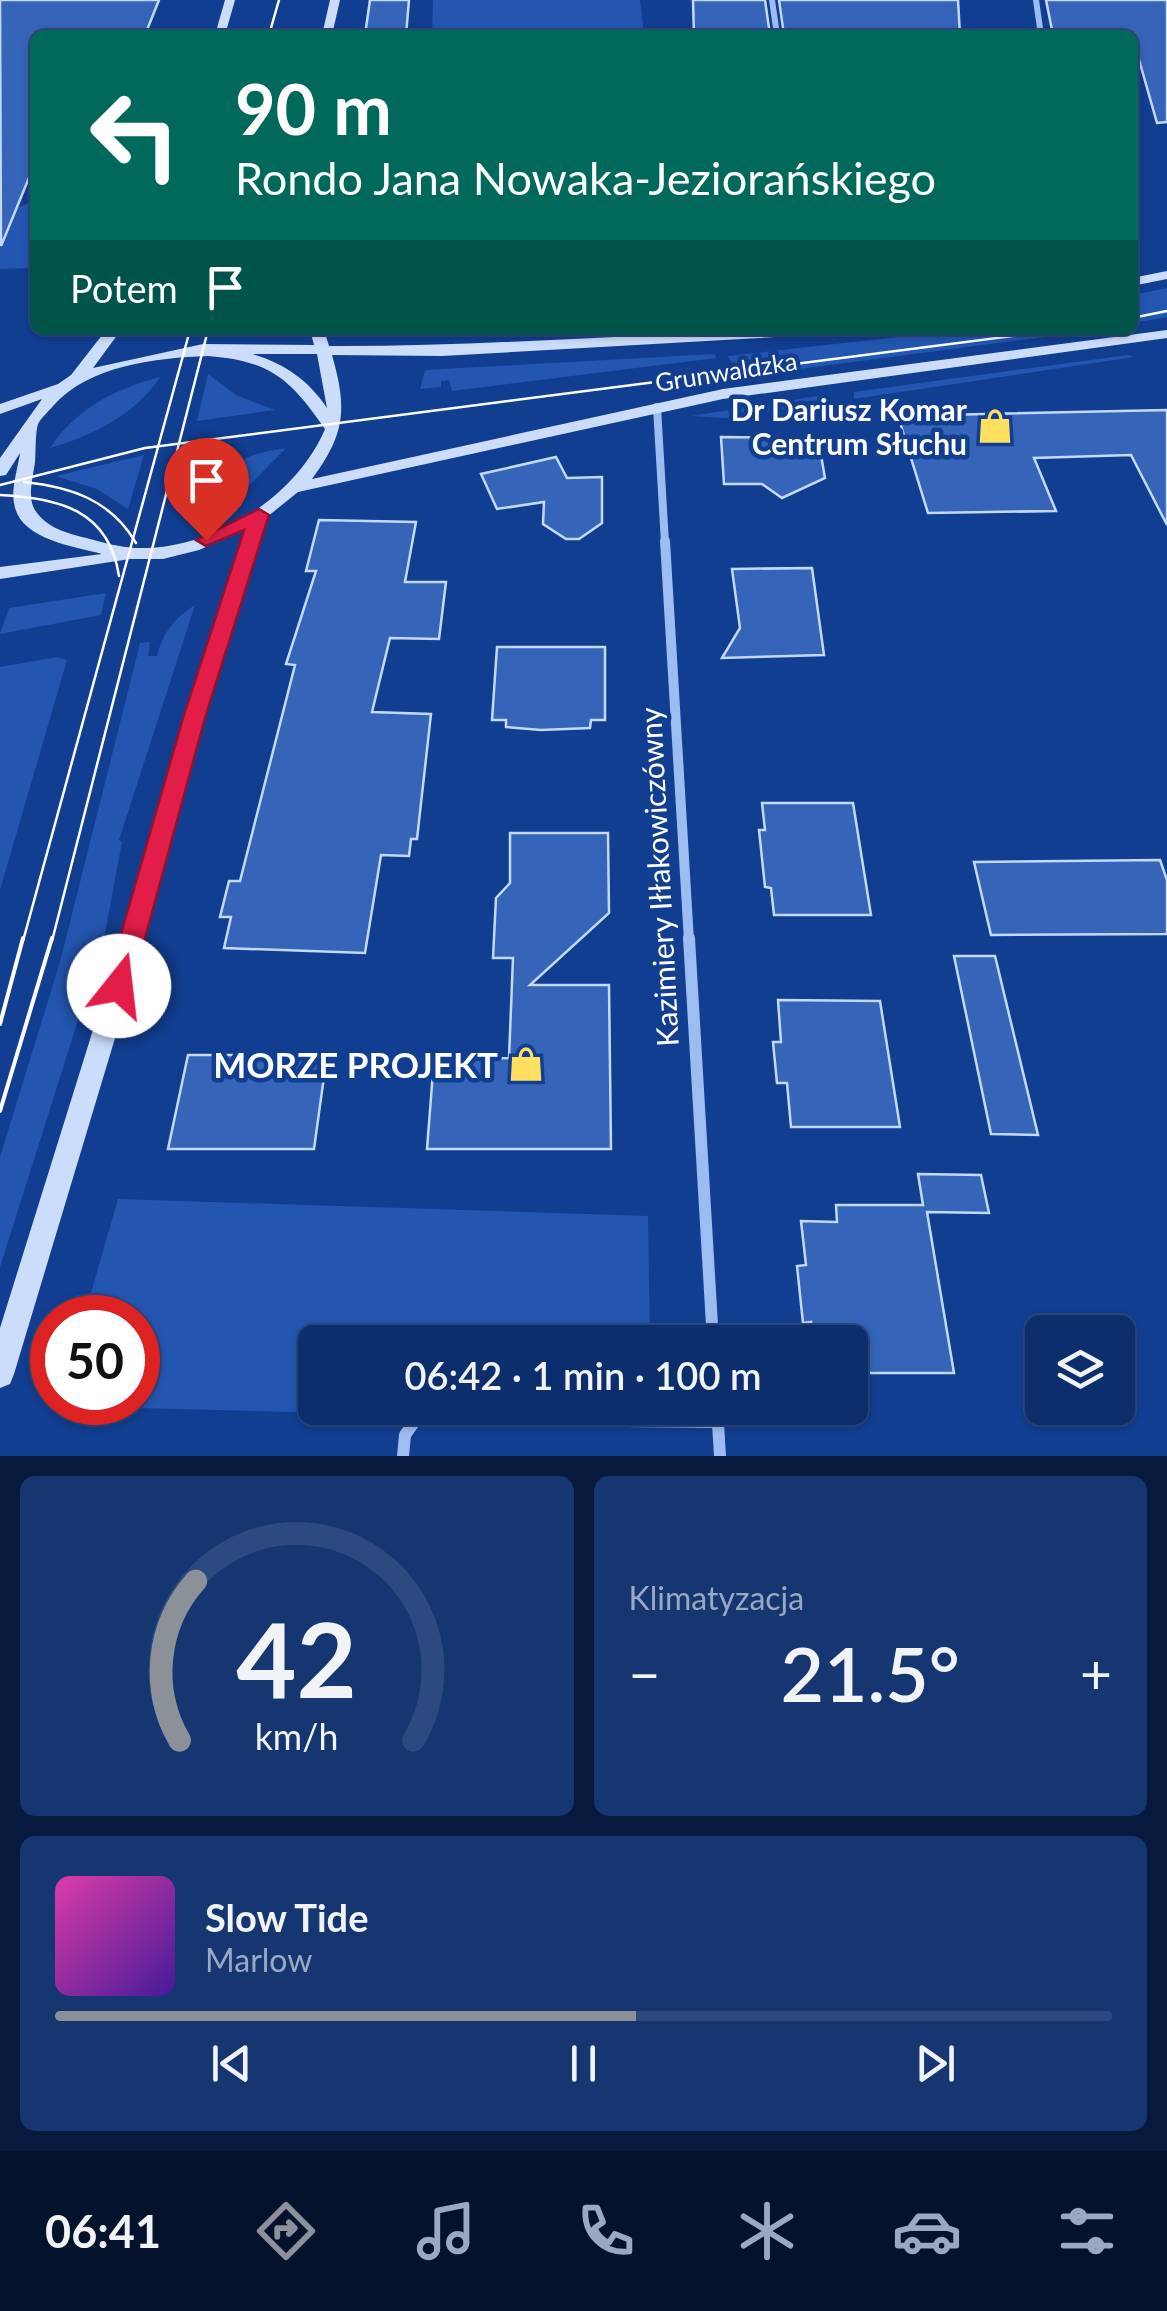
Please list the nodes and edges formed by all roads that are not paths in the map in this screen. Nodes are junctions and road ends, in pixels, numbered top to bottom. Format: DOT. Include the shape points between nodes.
graph roads {
  1 [pos="230,0"];
  2 [pos="335,0"];
  3 [pos="772,0"];
  4 [pos="1036,0"];
  5 [pos="221,30"];
  6 [pos="328,30"];
  7 [pos="776,30"];
  8 [pos="1040,30"];
  9 [pos="1167,275"];
  10 [pos="1138,281"];
  11 [pos="1167,334"];
  12 [pos="110,335"];
  13 [pos="318,335"];
  14 [pos="726,335"];
  15 [pos="199,350"];
  16 [pos="322,351"];
  17 [pos="72,381"];
  18 [pos="657,408"];
  19 [pos="0,410"];
  20 [pos="31,424"];
  21 [pos="333,429"];
  22 [pos="0,471"];
  23 [pos="298,487"];
  24 [pos="259,515"];
  25 [pos="140,555"];
  26 [pos="0,573"];
  27 [pos="712,1325"];
  28 [pos="0,1374"];
  29 [pos="412,1425"];
  30 [pos="718,1425"];
  31 [pos="402,1456"];
  32 [pos="720,1456"];
  1 -- 5 [label="main road"];
  2 -- 6 [label="main road"];
  3 -- 7 [label="street"];
  4 -- 8 [label="street"];
  9 -- 10 [label="main road"];
  11 -- 18 [label="main road, Grunwaldzka"];
  12 -- 17 [label="main road"];
  13 -- 16 [label="main road"];
  14 -- 16 [label="main road, Grunwaldzka" via="442,352"];
  15 -- 16 [label="main road, Grunwaldzka"];
  15 -- 17 [label="main road"];
  15 -- 21 [label="main road" via="258,360 283,372"];
  16 -- 21 [label="main road" via="335,405"];
  17 -- 19 [label="main road"];
  17 -- 20 [label="main road"];
  18 -- 23 [label="main road, Grunwaldzka"];
  18 -- 27 [label="street, Kazimiery Iłłakowiczówny"];
  20 -- 22 [label="main road"];
  20 -- 25 [label="main road" via="26,512 61,537"];
  21 -- 23 [label="main road"];
  23 -- 24 [label="main road"];
  24 -- 25 [label="main road" via="206,540"];
  24 -- 28 [label="main road"];
  25 -- 26 [label="main road"];
  29 -- 31 [label="street"];
  30 -- 32 [label="street"];
}
